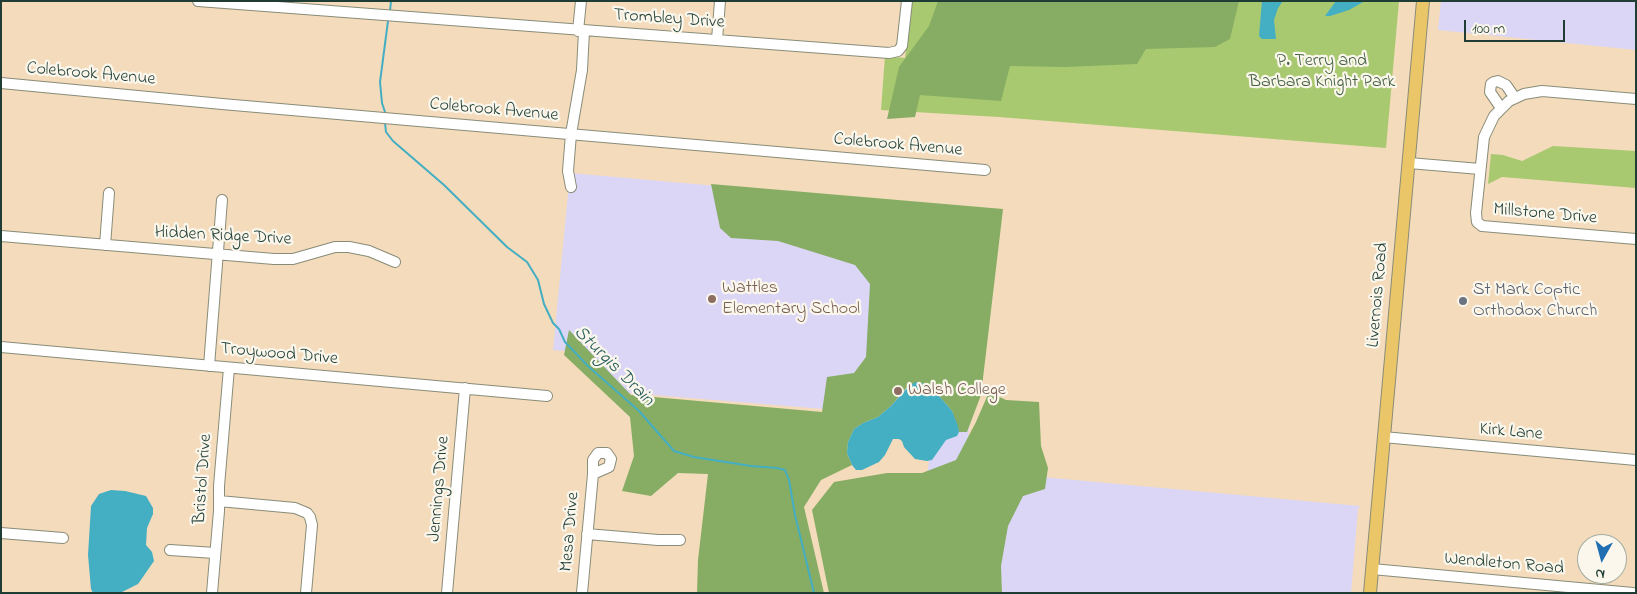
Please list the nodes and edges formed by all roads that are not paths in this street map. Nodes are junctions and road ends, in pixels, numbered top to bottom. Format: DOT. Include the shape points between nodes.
graph roads {
  1 [pos="198,1"];
  2 [pos="581,1"];
  3 [pos="720,1"];
  4 [pos="907,1"];
  5 [pos="1423,1"];
  6 [pos="581,31"];
  7 [pos="717,40"];
  8 [pos="1,83"];
  9 [pos="1515,98"];
  10 [pos="1636,99"];
  11 [pos="1501,108"];
  12 [pos="571,134"];
  13 [pos="1409,162"];
  14 [pos="1480,169"];
  15 [pos="985,170"];
  16 [pos="571,186"];
  17 [pos="109,193"];
  18 [pos="222,200"];
  19 [pos="1,236"];
  20 [pos="1636,239"];
  21 [pos="105,245"];
  22 [pos="218,255"];
  23 [pos="395,262"];
  24 [pos="5,347"];
  25 [pos="209,366"];
  26 [pos="229,368"];
  27 [pos="465,388"];
  28 [pos="547,396"];
  29 [pos="1383,438"];
  30 [pos="1636,460"];
  31 [pos="593,474"];
  32 [pos="219,501"];
  33 [pos="1,533"];
  34 [pos="587,534"];
  35 [pos="63,538"];
  36 [pos="680,540"];
  37 [pos="170,550"];
  38 [pos="215,553"];
  39 [pos="1372,569"];
  40 [pos="212,593"];
  41 [pos="306,593"];
  42 [pos="447,593"];
  43 [pos="582,593"];
  44 [pos="1370,593"];
  45 [pos="1633,593"];
  1 -- 6 [label="street, Trombley Drive"];
  2 -- 6 [label="street"];
  3 -- 7 [label="street"];
  4 -- 7 [label="street, Trombley Drive" via="903,42 898,51 889,53"];
  5 -- 13 [label="main road, Livernois Road"];
  6 -- 7 [label="street, Trombley Drive"];
  6 -- 12 [label="street" via="582,70"];
  8 -- 12 [label="street, Colebrook Avenue"];
  9 -- 10 [label="street" via="1542,91"];
  9 -- 11 [label="street"];
  9 -- 11 [label="street" via="1506,85 1498,81 1491,84 1490,92"];
  11 -- 14 [label="street, Millstone Drive" via="1484,137"];
  12 -- 15 [label="street, Colebrook Avenue"];
  12 -- 16 [label="street" via="568,171"];
  13 -- 14 [label="street"];
  13 -- 29 [label="main road, Livernois Road"];
  14 -- 20 [label="street, Millstone Drive" via="1476,219 1482,226"];
  17 -- 21 [label="street"];
  18 -- 22 [label="street"];
  19 -- 21 [label="street, Hidden Ridge Drive"];
  21 -- 22 [label="street, Hidden Ridge Drive"];
  22 -- 23 [label="street, Hidden Ridge Drive" via="293,259 349,247 369,250"];
  22 -- 25 [label="street"];
  24 -- 25 [label="street, Troywood Drive"];
  25 -- 26 [label="street, Troywood Drive"];
  26 -- 27 [label="street, Troywood Drive"];
  26 -- 32 [label="street, Bristol Drive"];
  27 -- 28 [label="street, Troywood Drive"];
  27 -- 42 [label="street, Jennings Drive"];
  29 -- 30 [label="street, Kirk Lane"];
  29 -- 39 [label="main road, Livernois Road"];
  31 -- 34 [label="street, Mesa Drive"];
  32 -- 38 [label="street, Bristol Drive"];
  32 -- 41 [label="street" via="295,508 307,513 312,525"];
  33 -- 35 [label="street"];
  34 -- 36 [label="street"];
  34 -- 43 [label="street, Mesa Drive"];
  37 -- 38 [label="street"];
  38 -- 40 [label="street, Bristol Drive"];
  39 -- 44 [label="main road, Livernois Road"];
  39 -- 45 [label="street, Wendleton Road"];
}
